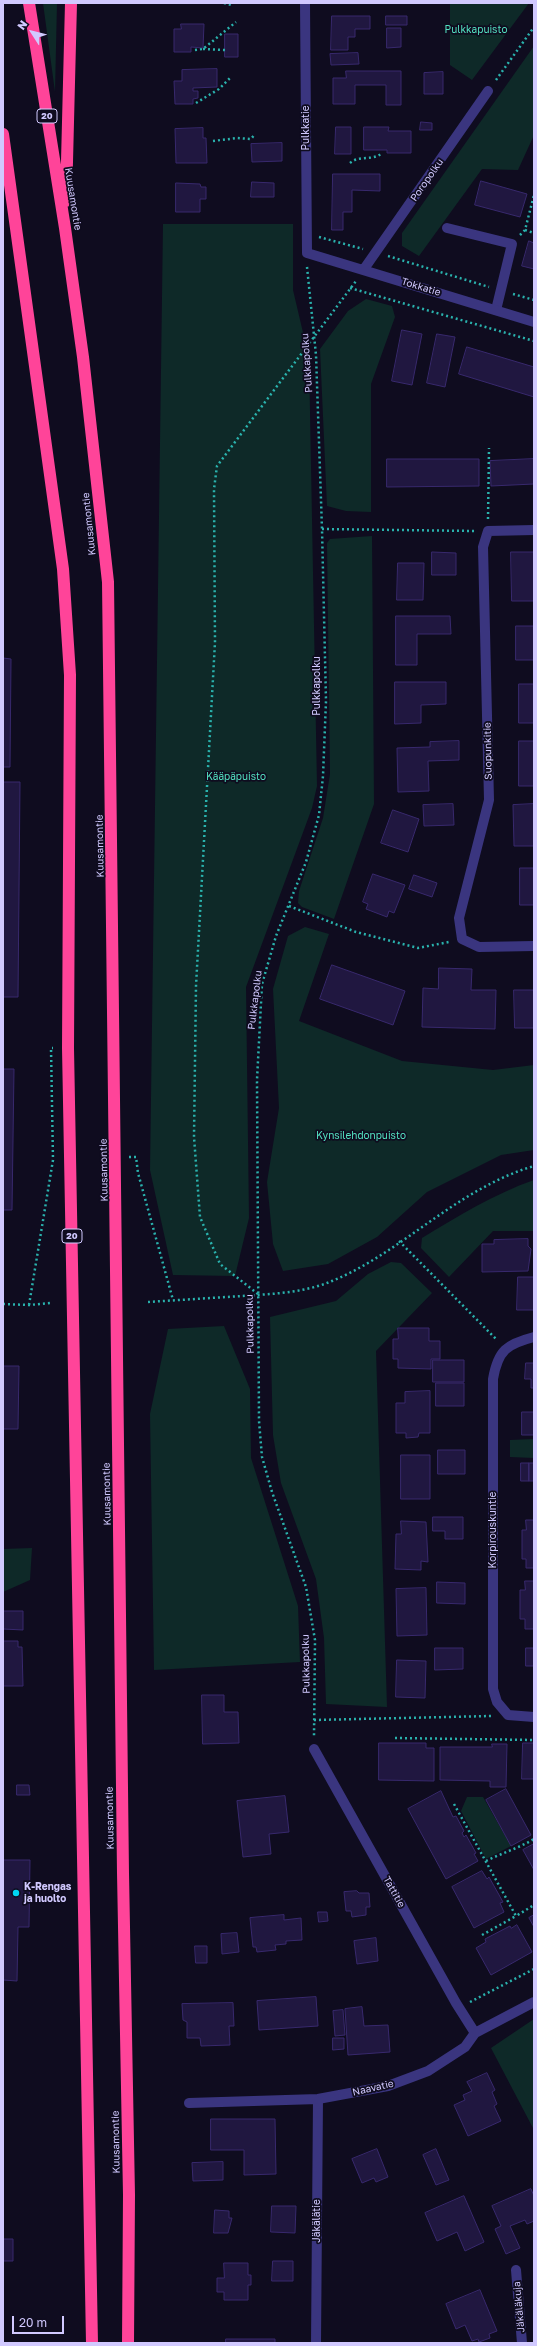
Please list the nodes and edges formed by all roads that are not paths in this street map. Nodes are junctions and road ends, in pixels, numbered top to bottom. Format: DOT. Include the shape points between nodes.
graph roads {
  1 [pos="29,3"];
  2 [pos="71,3"];
  3 [pos="306,3"];
  4 [pos="488,91"];
  5 [pos="3,137"];
  6 [pos="66,228"];
  7 [pos="447,228"];
  8 [pos="307,254"];
  9 [pos="364,269"];
  10 [pos="496,310"];
  11 [pos="534,322"];
  12 [pos="534,530"];
  13 [pos="534,946"];
  14 [pos="534,1337"];
  15 [pos="534,1717"];
  16 [pos="314,1749"];
  17 [pos="534,2002"];
  18 [pos="475,2033"];
  19 [pos="318,2099"];
  20 [pos="190,2103"];
  21 [pos="516,2270"];
  22 [pos="92,2343"];
  23 [pos="128,2343"];
  24 [pos="316,2343"];
  25 [pos="522,2343"];
  1 -- 6 [label="highway, Kuusamontie / 20"];
  2 -- 6 [label="highway"];
  3 -- 8 [label="street, Pulkkatie"];
  4 -- 9 [label="street, Poropolku"];
  5 -- 22 [label="highway, 20" via="63,569 70,675 68,1056"];
  6 -- 23 [label="highway, Kuusamontie / 20" via="108,582 122,1873 129,2195"];
  7 -- 10 [label="street" via="512,244"];
  8 -- 9 [label="street, Tokkatie"];
  9 -- 10 [label="street, Tokkatie"];
  10 -- 11 [label="street, Tokkatie"];
  12 -- 13 [label="street, Suopunkitie" via="488,531 483,547 489,800 460,918 462,939 479,947"];
  14 -- 15 [label="street, Korpirouskuntie" via="505,1348 496,1363 493,1379 493,1689 497,1702 508,1715"];
  16 -- 18 [label="street, Tattitie"];
  17 -- 18 [label="street, Naavatie"];
  18 -- 19 [label="street, Naavatie" via="465,2047 428,2071 388,2086"];
  19 -- 20 [label="street, Naavatie"];
  19 -- 24 [label="street, Jäkälätie"];
  21 -- 25 [label="street, Jäkäläkuja"];
}
